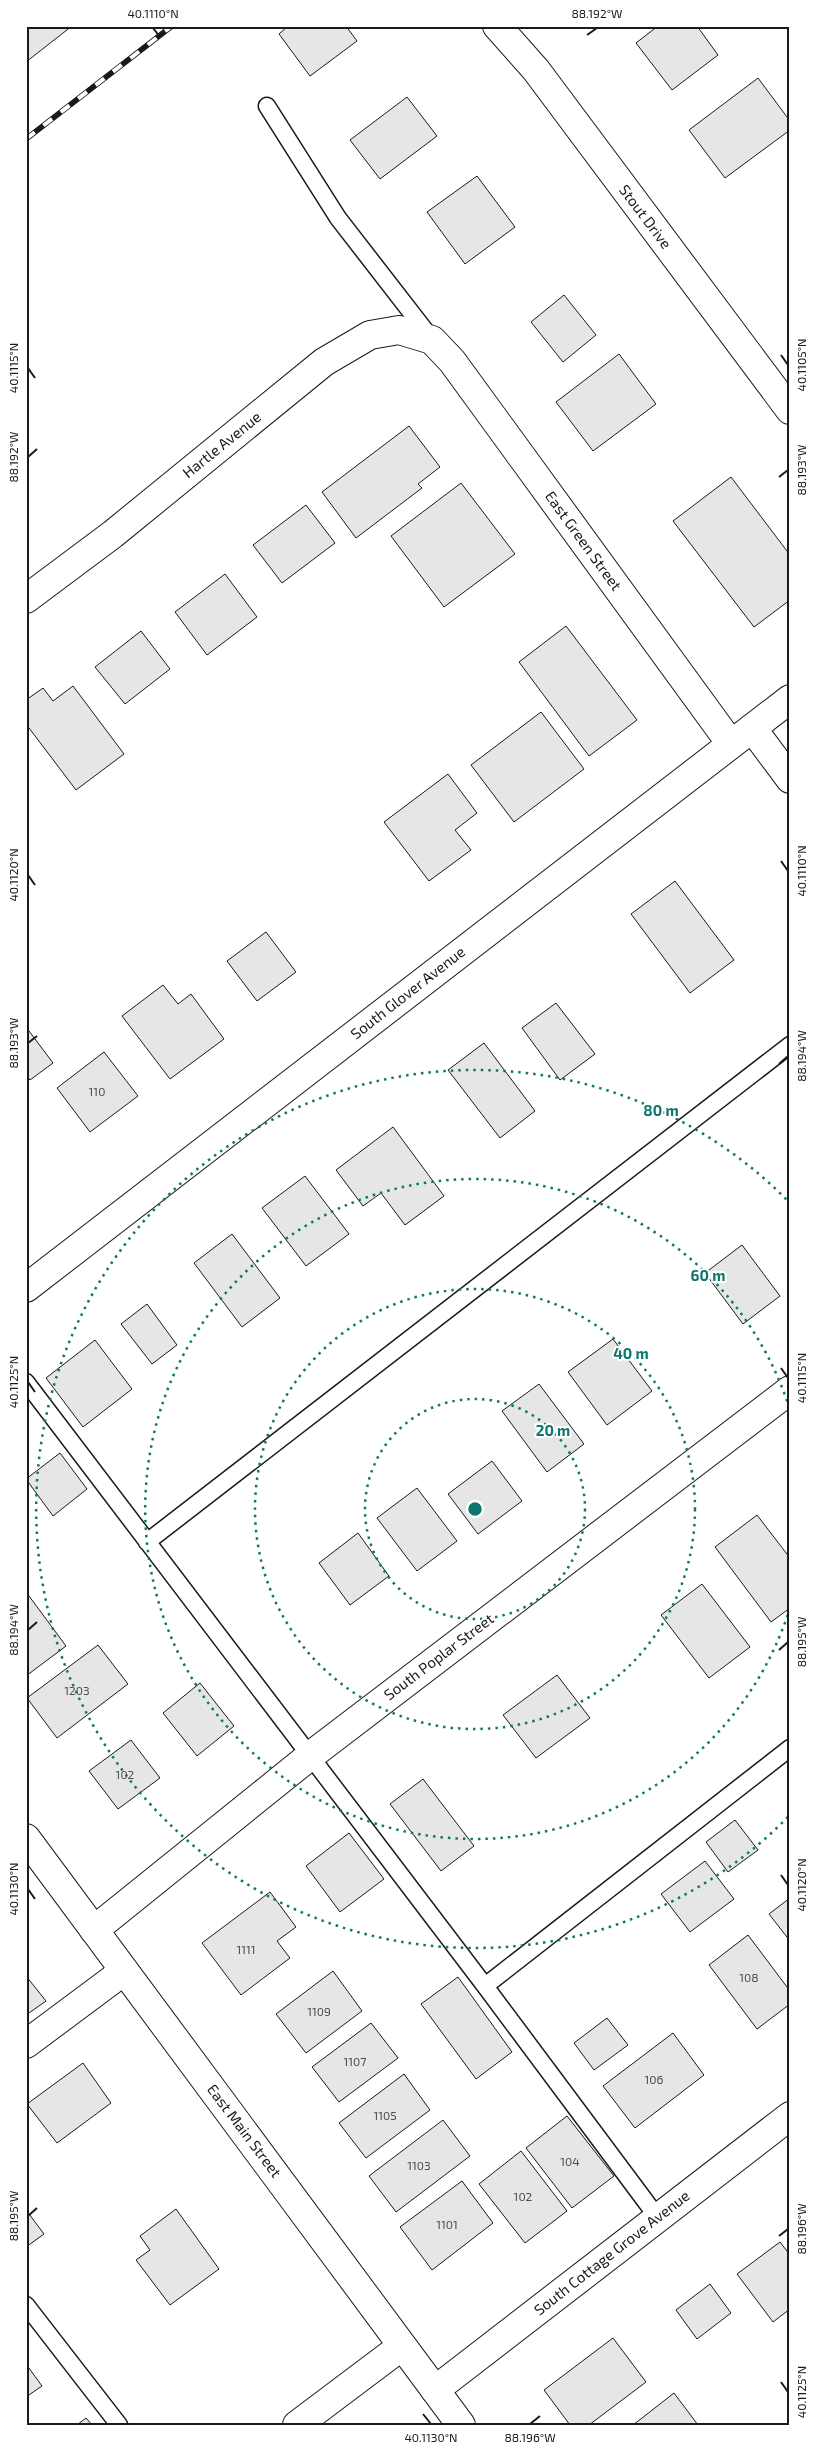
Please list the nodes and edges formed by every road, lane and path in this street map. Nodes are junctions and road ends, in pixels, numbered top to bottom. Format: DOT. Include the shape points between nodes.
graph roads {
  1 [pos="497,26"];
  2 [pos="267,106"];
  3 [pos="432,340"];
  4 [pos="790,410"];
  5 [pos="26,599"];
  6 [pos="790,699"];
  7 [pos="741,736"];
  8 [pos="790,779"];
  9 [pos="790,1045"];
  10 [pos="26,1288"];
  11 [pos="26,1382"];
  12 [pos="790,1390"];
  13 [pos="147,1542"];
  14 [pos="790,1748"];
  15 [pos="310,1756"];
  16 [pos="26,1838"];
  17 [pos="94,1930"];
  18 [pos="124,1970"];
  19 [pos="485,1986"];
  20 [pos="26,2044"];
  21 [pos="790,2116"];
  22 [pos="658,2218"];
  23 [pos="26,2305"];
  24 [pos="402,2346"];
  25 [pos="435,2390"];
  26 [pos="119,2425"];
  27 [pos="297,2425"];
  28 [pos="461,2425"];
  1 -- 4 [label="street, Stout Drive" via="536,70"];
  2 -- 3 [label="lane" via="338,218"];
  3 -- 5 [label="street, Hartle Avenue" via="399,330 370,335 324,362 113,534"];
  3 -- 7 [label="street, East Green Street" via="452,360"];
  6 -- 7 [label="street, South Glover Avenue"];
  7 -- 8 [label="street, East Green Street"];
  7 -- 10 [label="street, South Glover Avenue"];
  9 -- 13 [label="lane"];
  11 -- 13 [label="lane"];
  12 -- 15 [label="street, South Poplar Street"];
  13 -- 15 [label="lane"];
  14 -- 19 [label="lane"];
  15 -- 17 [label="street, South Poplar Street"];
  15 -- 19 [label="lane"];
  16 -- 17 [label="street, East Main Street"];
  17 -- 18 [label="street, East Main Street"];
  18 -- 20 [label="street"];
  18 -- 24 [label="street, East Main Street"];
  19 -- 22 [label="lane"];
  21 -- 22 [label="street, South Cottage Grove Avenue"];
  22 -- 25 [label="street, South Cottage Grove Avenue"];
  23 -- 26 [label="lane"];
  24 -- 25 [label="street, East Main Street"];
  24 -- 27 [label="street"];
  25 -- 28 [label="street, East Main Street"];
}
